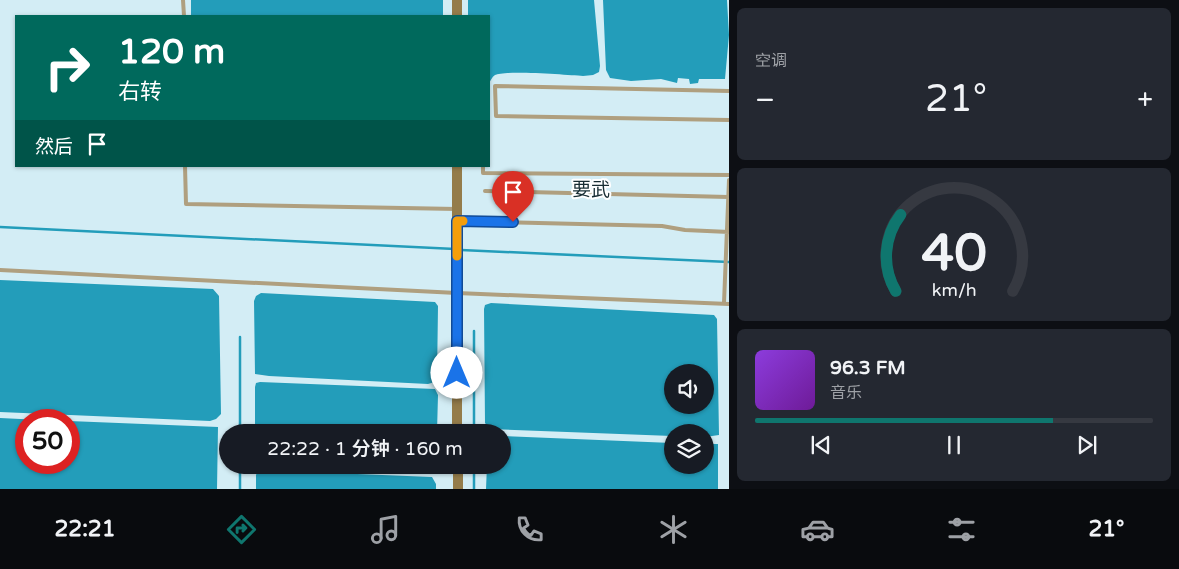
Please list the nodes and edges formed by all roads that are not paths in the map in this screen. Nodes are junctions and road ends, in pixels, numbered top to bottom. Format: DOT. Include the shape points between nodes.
graph roads {
  1 [pos="184,0"];
  2 [pos="458,0"];
  3 [pos="184,15"];
  4 [pos="457,15"];
  5 [pos="729,91"];
  6 [pos="729,120"];
  7 [pos="185,167"];
  8 [pos="457,167"];
  9 [pos="483,167"];
  10 [pos="729,175"];
  11 [pos="729,180"];
  12 [pos="484,191"];
  13 [pos="728,197"];
  14 [pos="457,209"];
  15 [pos="457,225"];
  16 [pos="728,232"];
  17 [pos="0,270"];
  18 [pos="456,293"];
  19 [pos="724,303"];
  20 [pos="729,304"];
  21 [pos="458,424"];
  22 [pos="458,474"];
  23 [pos="458,489"];
  1 -- 3 [label="lane"];
  2 -- 4 [label="main road"];
  5 -- 6 [label="lane" via="495,86 496,116"];
  7 -- 14 [label="lane" via="186,204"];
  8 -- 14 [label="main road"];
  9 -- 10 [label="lane" via="483,173"];
  11 -- 13 [label="lane"];
  12 -- 13 [label="lane"];
  13 -- 16 [label="lane"];
  14 -- 15 [label="main road"];
  15 -- 16 [label="lane" via="662,226"];
  15 -- 18 [label="main road"];
  16 -- 19 [label="lane"];
  17 -- 18 [label="lane"];
  18 -- 19 [label="lane"];
  18 -- 21 [label="main road"];
  19 -- 20 [label="lane"];
  22 -- 23 [label="main road"];
}
